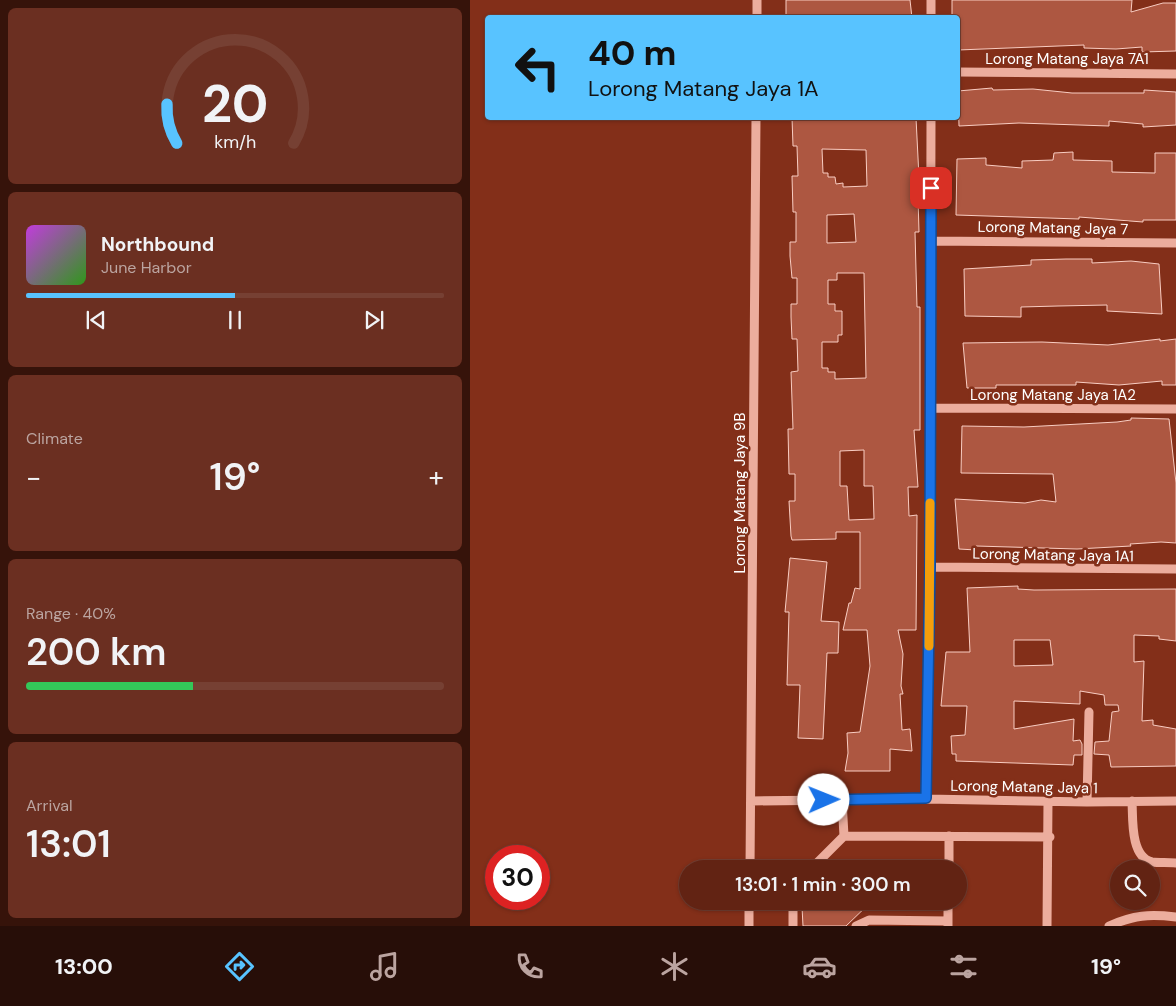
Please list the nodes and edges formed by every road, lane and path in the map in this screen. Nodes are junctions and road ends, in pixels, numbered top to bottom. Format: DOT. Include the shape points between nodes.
graph roads {
  1 [pos="758,0"];
  2 [pos="931,0"];
  3 [pos="757,15"];
  4 [pos="931,15"];
  5 [pos="960,72"];
  6 [pos="1176,74"];
  7 [pos="756,120"];
  8 [pos="931,120"];
  9 [pos="930,241"];
  10 [pos="1176,244"];
  11 [pos="930,408"];
  12 [pos="1176,409"];
  13 [pos="930,567"];
  14 [pos="1176,569"];
  15 [pos="1089,712"];
  16 [pos="926,798"];
  17 [pos="842,800"];
  18 [pos="751,801"];
  19 [pos="1048,801"];
  20 [pos="1132,801"];
  21 [pos="1176,801"];
  22 [pos="1087,802"];
  23 [pos="844,836"];
  24 [pos="949,836"];
  25 [pos="1050,837"];
  26 [pos="750,860"];
  27 [pos="820,860"];
  28 [pos="949,860"];
  29 [pos="1176,863"];
  30 [pos="750,910"];
  31 [pos="793,910"];
  32 [pos="948,910"];
  33 [pos="1176,917"];
  34 [pos="948,924"];
  35 [pos="749,926"];
  36 [pos="793,926"];
  37 [pos="856,926"];
  38 [pos="1047,926"];
  39 [pos="1109,926"];
  1 -- 3 [label="street"];
  2 -- 4 [label="street"];
  5 -- 6 [label="street, Lorong Matang Jaya 7A1"];
  7 -- 18 [label="street, Lorong Matang Jaya 9B"];
  8 -- 9 [label="street"];
  9 -- 10 [label="street, Lorong Matang Jaya 7"];
  9 -- 11 [label="street"];
  11 -- 12 [label="street, Lorong Matang Jaya 1A2"];
  11 -- 13 [label="street"];
  13 -- 14 [label="street, Lorong Matang Jaya 1A1"];
  13 -- 16 [label="street"];
  15 -- 22 [label="street"];
  16 -- 17 [label="street, Lorong Matang Jaya 1"];
  16 -- 19 [label="street, Lorong Matang Jaya 1"];
  17 -- 18 [label="street, Lorong Matang Jaya 1"];
  17 -- 23 [label="street"];
  18 -- 26 [label="street, Lorong Matang Jaya 9B"];
  19 -- 22 [label="street, Lorong Matang Jaya 1"];
  19 -- 25 [label="street"];
  20 -- 21 [label="street, Lorong Matang Jaya 1"];
  20 -- 22 [label="street, Lorong Matang Jaya 1"];
  20 -- 29 [label="street" via="1135,842 1141,854 1150,862"];
  23 -- 24 [label="street"];
  23 -- 27 [label="street"];
  24 -- 25 [label="street"];
  24 -- 28 [label="street"];
  25 -- 38 [label="street"];
  30 -- 35 [label="street"];
  31 -- 36 [label="street"];
  32 -- 34 [label="street"];
  33 -- 39 [label="street" via="1131,917"];
  34 -- 37 [label="street" via="869,920"];
}
